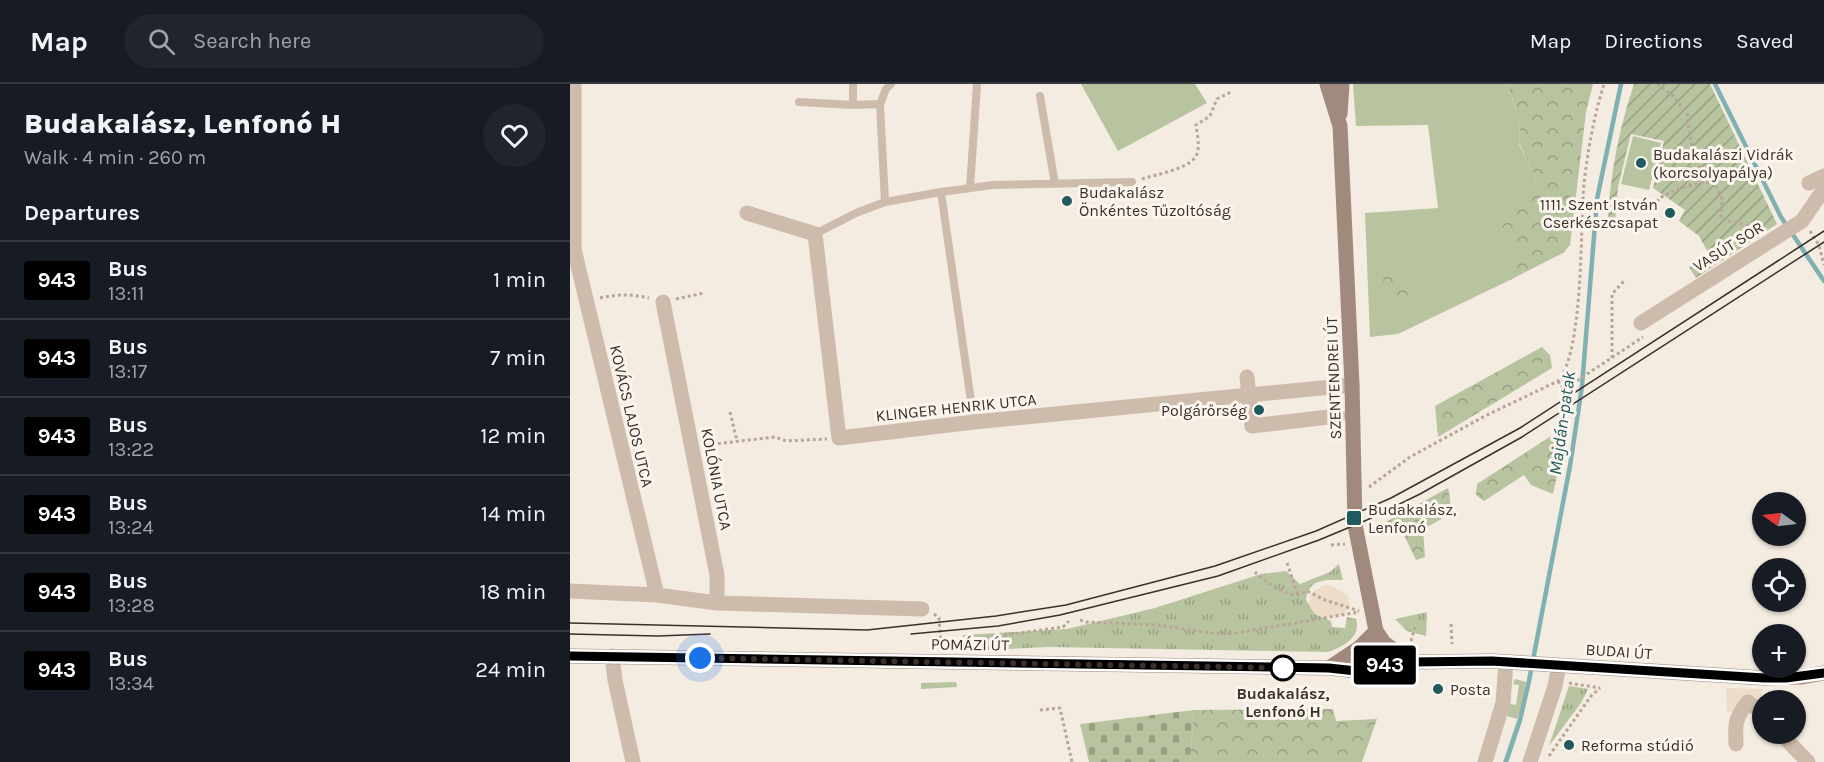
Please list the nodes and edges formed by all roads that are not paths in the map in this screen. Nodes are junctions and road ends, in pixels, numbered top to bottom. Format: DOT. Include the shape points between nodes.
graph roads {
  1 [pos="854,84"];
  2 [pos="891,84"];
  3 [pos="977,84"];
  4 [pos="1327,84"];
  5 [pos="1342,84"];
  6 [pos="573,88"];
  7 [pos="1040,96"];
  8 [pos="800,102"];
  9 [pos="880,104"];
  10 [pos="854,105"];
  11 [pos="1340,126"];
  12 [pos="1824,176"];
  13 [pos="1132,182"];
  14 [pos="1809,183"];
  15 [pos="1055,184"];
  16 [pos="970,188"];
  17 [pos="1824,189"];
  18 [pos="941,192"];
  19 [pos="885,202"];
  20 [pos="747,213"];
  21 [pos="815,234"];
  22 [pos="572,249"];
  23 [pos="663,302"];
  24 [pos="1641,323"];
  25 [pos="1247,376"];
  26 [pos="1352,386"];
  27 [pos="1249,395"];
  28 [pos="1352,416"];
  29 [pos="1328,417"];
  30 [pos="974,422"];
  31 [pos="570,591"];
  32 [pos="657,595"];
  33 [pos="717,603"];
  34 [pos="922,609"];
  35 [pos="1380,637"];
  36 [pos="570,656"];
  37 [pos="612,656"];
  38 [pos="1411,662"];
  39 [pos="1513,663"];
  40 [pos="1374,665"];
  41 [pos="1553,665"];
  42 [pos="1329,668"];
  43 [pos="1824,673"];
  44 [pos="1750,677"];
  45 [pos="1748,702"];
  46 [pos="1752,705"];
  47 [pos="1736,744"];
  48 [pos="1791,744"];
  49 [pos="1532,759"];
  50 [pos="633,762"];
  51 [pos="1485,762"];
  52 [pos="1808,762"];
  1 -- 10 [label="lane"];
  2 -- 9 [label="lane"];
  3 -- 16 [label="lane"];
  4 -- 11 [label="main road, SZENTENDREI ÚT"];
  5 -- 11 [label="main road"];
  6 -- 22 [label="street, KOVÁCS LAJOS UTCA"];
  7 -- 15 [label="lane"];
  8 -- 10 [label="lane"];
  9 -- 10 [label="lane"];
  9 -- 19 [label="lane"];
  11 -- 26 [label="main road, SZENTENDREI ÚT"];
  12 -- 14 [label="street"];
  13 -- 15 [label="lane"];
  15 -- 16 [label="lane"];
  16 -- 18 [label="lane"];
  17 -- 24 [label="street, VASÚT SOR" via="1788,230"];
  18 -- 19 [label="lane"];
  18 -- 30 [label="lane"];
  19 -- 21 [label="lane"];
  20 -- 21 [label="street"];
  21 -- 30 [label="street, KLINGER HENRIK UTCA" via="839,438"];
  22 -- 32 [label="street, KOVÁCS LAJOS UTCA"];
  23 -- 33 [label="street, KOLÓNIA UTCA" via="717,575"];
  25 -- 27 [label="street"];
  26 -- 27 [label="street, KLINGER HENRIK UTCA"];
  26 -- 28 [label="main road, SZENTENDREI ÚT"];
  27 -- 29 [label="street" via="1252,426"];
  27 -- 30 [label="street, KLINGER HENRIK UTCA"];
  28 -- 29 [label="lane"];
  28 -- 35 [label="main road, SZENTENDREI ÚT" via="1356,530"];
  31 -- 32 [label="street"];
  32 -- 33 [label="street"];
  33 -- 34 [label="street"];
  35 -- 38 [label="main road"];
  35 -- 40 [label="main road" via="1381,655"];
  35 -- 42 [label="main road"];
  36 -- 37 [label="main road, POMÁZI ÚT"];
  37 -- 42 [label="main road, POMÁZI ÚT"];
  37 -- 50 [label="street"];
  38 -- 39 [label="main road, BUDAI ÚT"];
  38 -- 40 [label="main road, BUDAI ÚT"];
  39 -- 41 [label="main road, BUDAI ÚT"];
  39 -- 51 [label="street"];
  40 -- 42 [label="main road, POMÁZI ÚT" via="1356,671"];
  41 -- 44 [label="main road, BUDAI ÚT"];
  41 -- 49 [label="street" via="1555,686"];
  43 -- 44 [label="main road, BUDAI ÚT"];
  44 -- 45 [label="street"];
  45 -- 46 [label="street"];
  45 -- 47 [label="street" via="1735,723"];
  48 -- 52 [label="street"];
}
